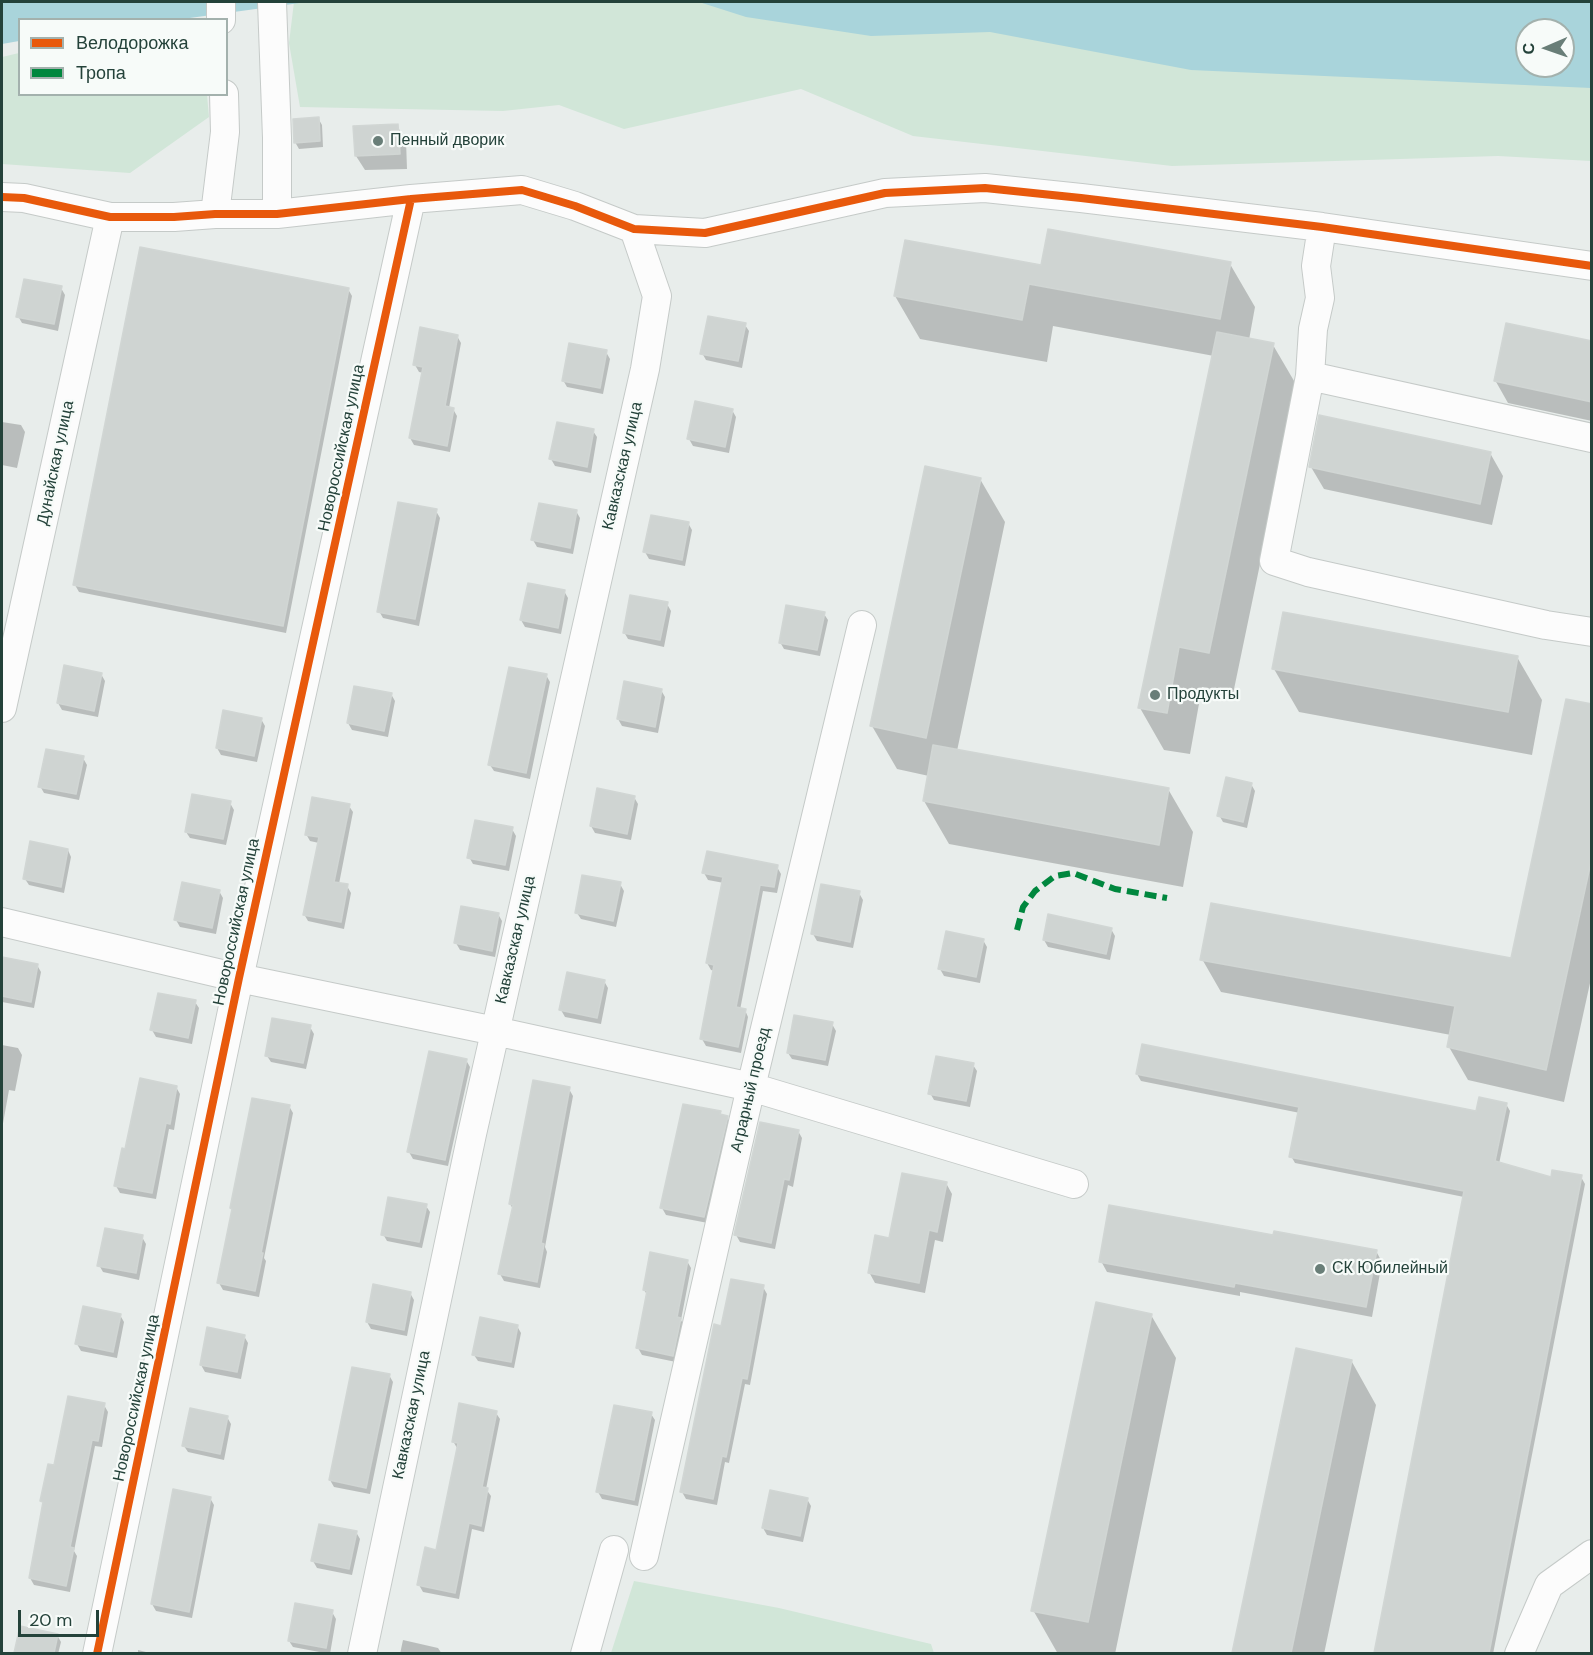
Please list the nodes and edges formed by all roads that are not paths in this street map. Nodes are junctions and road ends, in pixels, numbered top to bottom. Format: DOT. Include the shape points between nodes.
graph roads {
  1 [pos="220,2"];
  2 [pos="272,2"];
  3 [pos="221,18"];
  4 [pos="224,96"];
  5 [pos="2,197"];
  6 [pos="411,199"];
  7 [pos="215,214"];
  8 [pos="277,214"];
  9 [pos="110,217"];
  10 [pos="1322,227"];
  11 [pos="634,229"];
  12 [pos="1592,266"];
  13 [pos="1310,376"];
  14 [pos="1592,438"];
  15 [pos="862,625"];
  16 [pos="1592,632"];
  17 [pos="2,708"];
  18 [pos="2,922"];
  19 [pos="239,978"];
  20 [pos="495,1031"];
  21 [pos="751,1087"];
  22 [pos="1074,1184"];
  23 [pos="614,1550"];
  24 [pos="1592,1554"];
  25 [pos="644,1556"];
  26 [pos="97,1653"];
  27 [pos="362,1653"];
  28 [pos="585,1653"];
  29 [pos="1519,1653"];
  1 -- 3 [label="street"];
  2 -- 8 [label="street"];
  4 -- 7 [label="street" via="225,132"];
  5 -- 9 [label="street" via="24,198"];
  6 -- 8 [label="street"];
  6 -- 11 [label="street" via="522,190"];
  6 -- 19 [label="street, Новороссийская улица"];
  7 -- 8 [label="street"];
  7 -- 9 [label="street"];
  9 -- 17 [label="street, Дунайская улица"];
  10 -- 11 [label="street" via="985,188 885,193 705,233"];
  10 -- 12 [label="street"];
  10 -- 13 [label="street" via="1316,266 1320,298 1313,329"];
  11 -- 20 [label="street, Кавказская улица" via="657,296 645,369"];
  13 -- 14 [label="street"];
  13 -- 16 [label="street" via="1274,561 1308,572"];
  15 -- 21 [label="street, Аграрный проезд"];
  18 -- 19 [label="street"];
  19 -- 20 [label="street"];
  19 -- 26 [label="street, Новороссийская улица"];
  20 -- 21 [label="street"];
  20 -- 27 [label="street, Кавказская улица"];
  21 -- 22 [label="street"];
  21 -- 25 [label="street, Аграрный проезд"];
  23 -- 28 [label="street"];
  24 -- 29 [label="street" via="1549,1585"];
}
